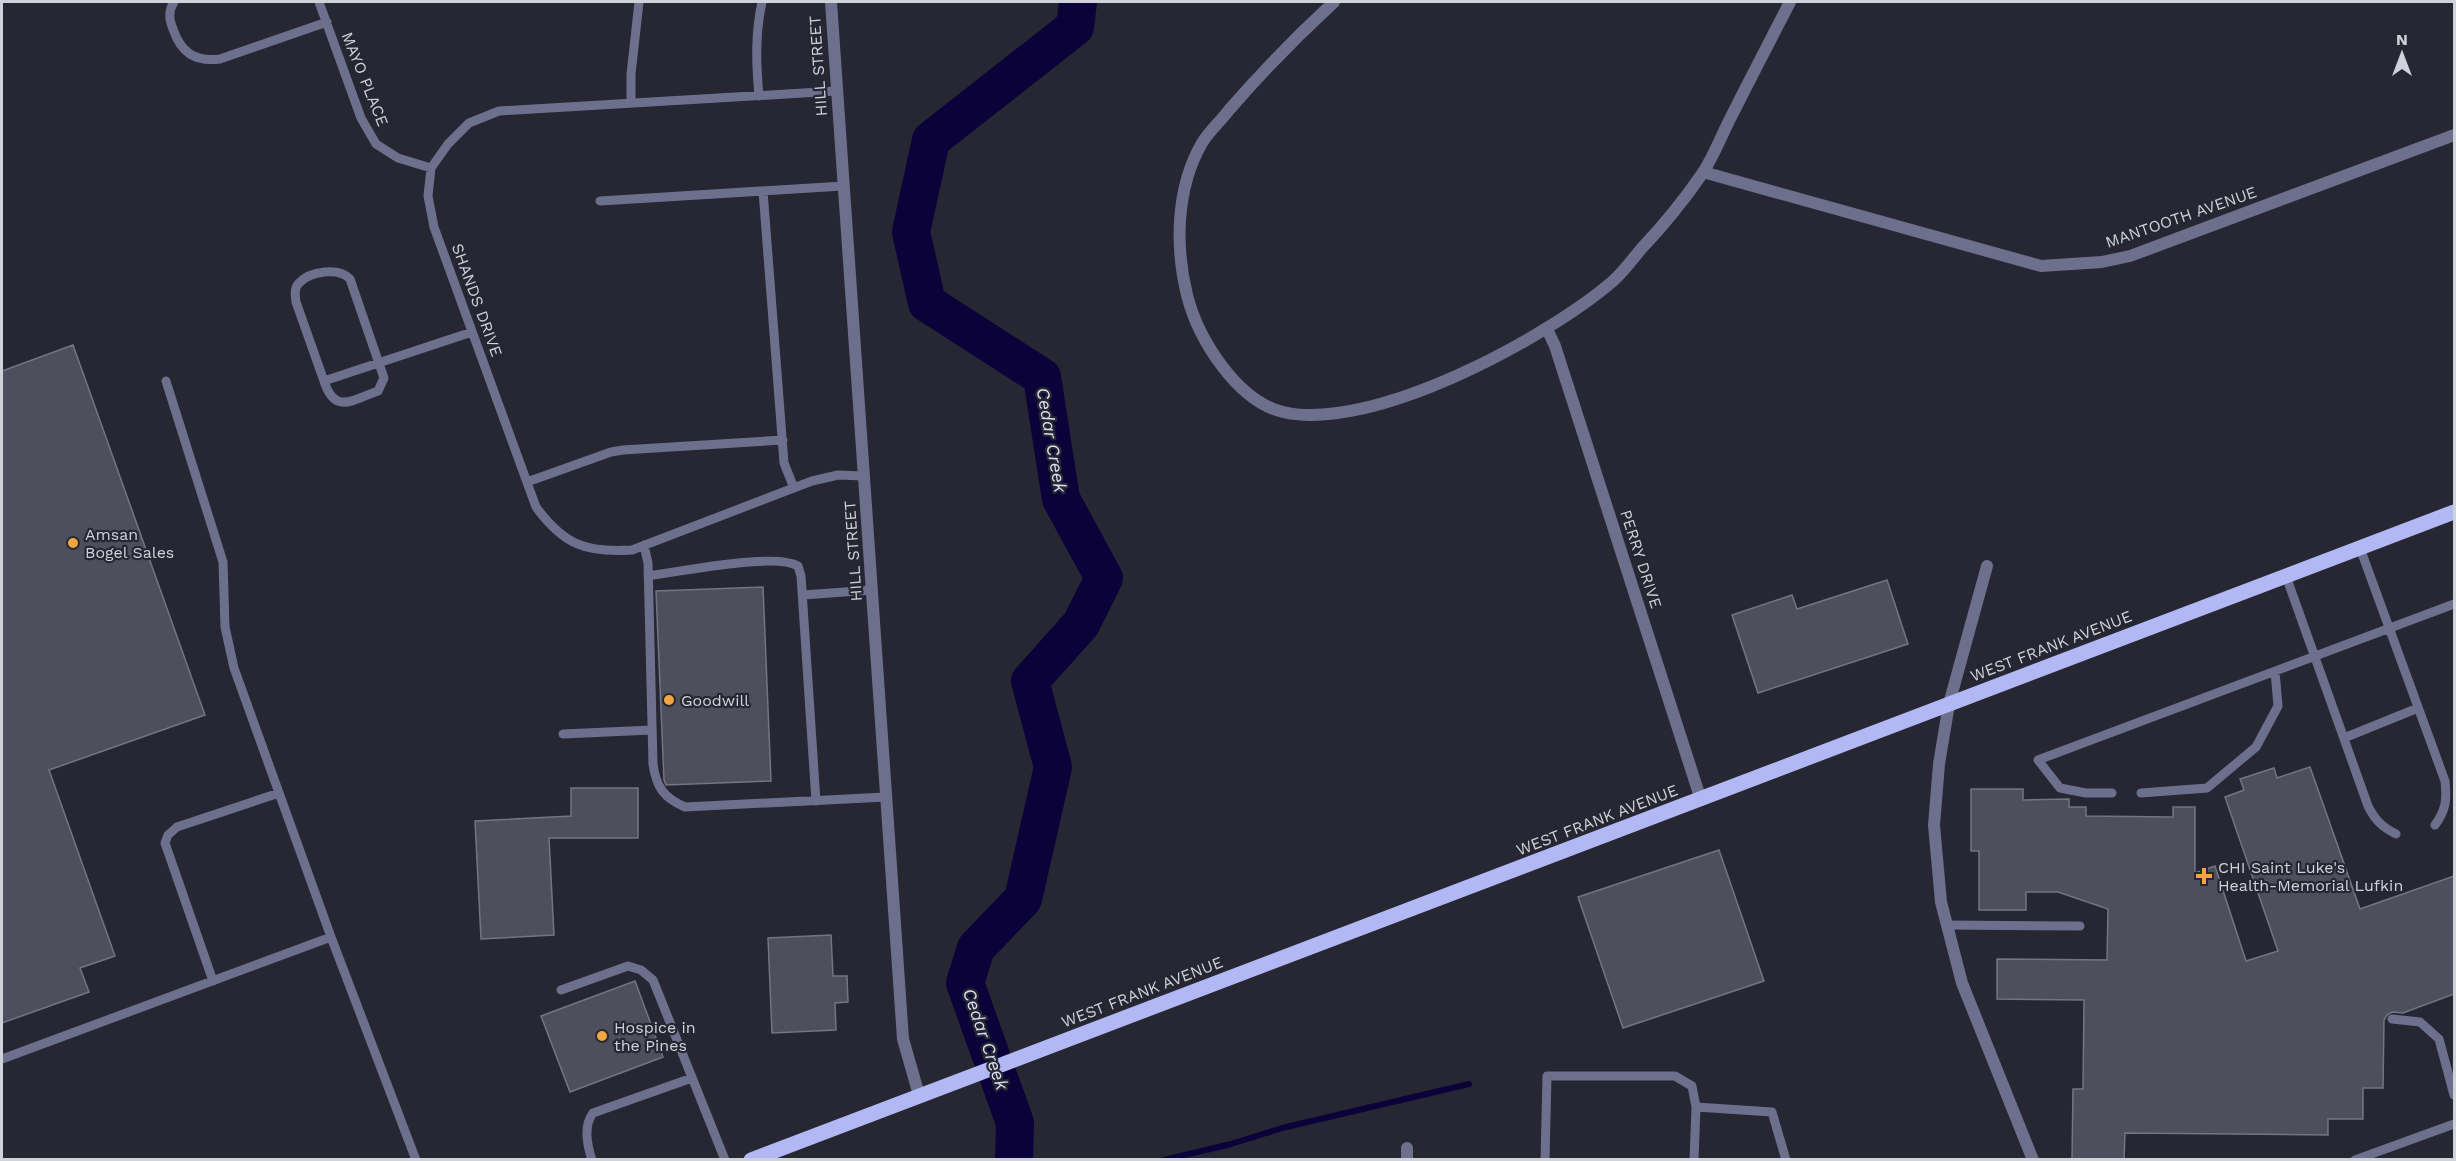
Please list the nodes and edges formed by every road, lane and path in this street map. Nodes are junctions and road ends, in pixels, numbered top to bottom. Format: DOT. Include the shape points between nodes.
graph roads {
  1 [pos="174,2"];
  2 [pos="319,2"];
  3 [pos="639,2"];
  4 [pos="762,2"];
  5 [pos="831,2"];
  6 [pos="1334,2"];
  7 [pos="1790,2"];
  8 [pos="327,22"];
  9 [pos="836,91"];
  10 [pos="759,96"];
  11 [pos="631,104"];
  12 [pos="2454,135"];
  13 [pos="431,168"];
  14 [pos="1703,172"];
  15 [pos="843,186"];
  16 [pos="764,190"];
  17 [pos="600,201"];
  18 [pos="1547,329"];
  19 [pos="472,332"];
  20 [pos="378,363"];
  21 [pos="166,381"];
  22 [pos="324,381"];
  23 [pos="783,440"];
  24 [pos="864,476"];
  25 [pos="527,482"];
  26 [pos="794,488"];
  27 [pos="2454,512"];
  28 [pos="644,545"];
  29 [pos="2360,548"];
  30 [pos="1987,566"];
  31 [pos="648,576"];
  32 [pos="2286,576"];
  33 [pos="872,590"];
  34 [pos="802,595"];
  35 [pos="2454,604"];
  36 [pos="2389,628"];
  37 [pos="2315,656"];
  38 [pos="2275,671"];
  39 [pos="1949,704"];
  40 [pos="2418,708"];
  41 [pos="652,730"];
  42 [pos="563,734"];
  43 [pos="2344,738"];
  44 [pos="279,793"];
  45 [pos="2112,793"];
  46 [pos="2141,793"];
  47 [pos="886,797"];
  48 [pos="1701,800"];
  49 [pos="816,801"];
  50 [pos="2435,825"];
  51 [pos="2396,834"];
  52 [pos="1946,925"];
  53 [pos="2080,926"];
  54 [pos="331,937"];
  55 [pos="213,981"];
  56 [pos="561,990"];
  57 [pos="2392,1019"];
  58 [pos="2,1059"];
  59 [pos="692,1078"];
  60 [pos="919,1095"];
  61 [pos="2454,1095"];
  62 [pos="1696,1107"];
  63 [pos="2454,1124"];
  64 [pos="416,1160"];
  65 [pos="592,1160"];
  66 [pos="725,1160"];
  67 [pos="751,1160"];
  68 [pos="1545,1160"];
  69 [pos="1694,1160"];
  70 [pos="1786,1160"];
  71 [pos="2033,1160"];
  72 [pos="2355,1160"];
  1 -- 8 [label="lane" via="169,19 177,41 190,56 208,60"];
  2 -- 8 [label="lane, MAYO PLACE"];
  3 -- 11 [label="lane"];
  4 -- 10 [label="lane" via="755,55"];
  5 -- 9 [label="street, HILL STREET"];
  6 -- 18 [label="street" via="1296,37 1203,142 1183,188 1183,278 1190,307 1233,381 1282,412 1341,412 1420,391"];
  7 -- 14 [label="street"];
  8 -- 13 [label="lane, MAYO PLACE" via="361,118 376,144 398,158"];
  9 -- 10 [label="lane"];
  9 -- 15 [label="street, HILL STREET"];
  10 -- 11 [label="lane"];
  11 -- 13 [label="lane" via="499,111 469,123"];
  12 -- 14 [label="street, MANTOOTH AVENUE" via="2130,256 2072,265 2041,266"];
  13 -- 19 [label="lane, SHANDS DRIVE" via="428,196 434,227"];
  14 -- 18 [label="street" via="1660,229 1613,280"];
  15 -- 16 [label="lane"];
  15 -- 24 [label="street, HILL STREET"];
  16 -- 17 [label="lane"];
  16 -- 23 [label="lane"];
  18 -- 48 [label="street, PERRY DRIVE"];
  19 -- 20 [label="lane"];
  19 -- 25 [label="lane, SHANDS DRIVE"];
  20 -- 22 [label="lane"];
  20 -- 22 [label="lane" via="384,378 378,391 347,402 329,397"];
  20 -- 22 [label="lane" via="350,279 329,271 308,278 299,283 296,302"];
  21 -- 44 [label="lane" via="224,562 225,627 234,668"];
  23 -- 25 [label="lane" via="611,452"];
  23 -- 26 [label="lane" via="784,463"];
  24 -- 26 [label="lane, SHANDS DRIVE" via="838,475"];
  24 -- 33 [label="street, HILL STREET"];
  25 -- 28 [label="lane, SHANDS DRIVE" via="536,507 548,523 574,544 605,552"];
  26 -- 28 [label="lane, SHANDS DRIVE"];
  27 -- 29 [label="main road, WEST FRANK AVENUE"];
  28 -- 31 [label="lane"];
  29 -- 32 [label="main road, WEST FRANK AVENUE"];
  29 -- 36 [label="lane"];
  30 -- 39 [label="street"];
  31 -- 34 [label="lane" via="756,562 788,562 800,570"];
  31 -- 41 [label="lane"];
  32 -- 37 [label="lane"];
  32 -- 39 [label="main road, WEST FRANK AVENUE"];
  33 -- 34 [label="lane"];
  33 -- 47 [label="street, HILL STREET"];
  34 -- 49 [label="lane"];
  35 -- 36 [label="lane"];
  36 -- 37 [label="lane"];
  36 -- 40 [label="lane"];
  37 -- 38 [label="lane"];
  37 -- 43 [label="lane"];
  38 -- 45 [label="lane" via="2038,760 2060,788 2086,794"];
  38 -- 46 [label="lane" via="2277,706 2256,747 2207,788"];
  39 -- 48 [label="main road, WEST FRANK AVENUE"];
  39 -- 52 [label="street" via="1934,825"];
  40 -- 43 [label="lane"];
  40 -- 50 [label="lane" via="2445,781 2447,802"];
  41 -- 42 [label="lane"];
  41 -- 49 [label="lane" via="655,782 672,801 685,807"];
  43 -- 51 [label="lane" via="2374,818"];
  44 -- 54 [label="lane"];
  44 -- 55 [label="lane" via="177,827 165,843"];
  47 -- 49 [label="lane"];
  47 -- 60 [label="street, HILL STREET" via="903,1040"];
  48 -- 60 [label="main road, WEST FRANK AVENUE"];
  52 -- 53 [label="lane"];
  52 -- 71 [label="street" via="1962,983"];
  54 -- 55 [label="lane"];
  54 -- 64 [label="lane"];
  55 -- 58 [label="lane"];
  56 -- 59 [label="lane" via="628,966 641,969 653,980"];
  57 -- 61 [label="lane" via="2420,1022 2439,1039"];
  59 -- 65 [label="lane" via="593,1113 586,1131"];
  59 -- 66 [label="lane"];
  60 -- 67 [label="main road, WEST FRANK AVENUE"];
  62 -- 68 [label="lane" via="1692,1086 1675,1076 1547,1076"];
  62 -- 69 [label="lane"];
  62 -- 70 [label="lane" via="1772,1112"];
  63 -- 72 [label="lane"];
}
